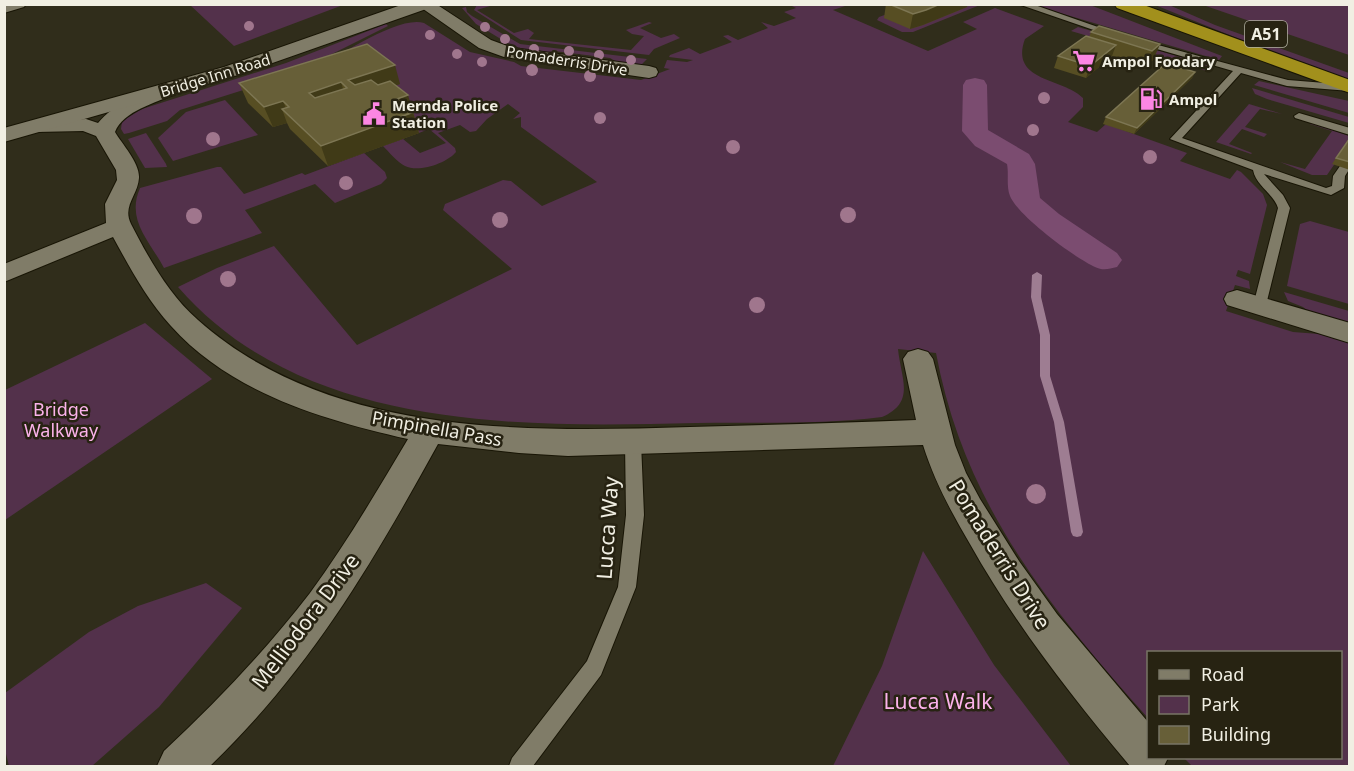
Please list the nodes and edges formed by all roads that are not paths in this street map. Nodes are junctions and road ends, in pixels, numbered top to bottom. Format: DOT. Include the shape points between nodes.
graph roads {
  1 [pos="18,4"];
  2 [pos="371,4"];
  3 [pos="424,4"];
  4 [pos="1022,4"];
  5 [pos="1123,4"];
  6 [pos="4,8"];
  7 [pos="1239,70"];
  8 [pos="649,72"];
  9 [pos="1350,88"];
  10 [pos="168,90"];
  11 [pos="1299,116"];
  12 [pos="4,121"];
  13 [pos="36,126"];
  14 [pos="104,132"];
  15 [pos="1350,132"];
  16 [pos="4,135"];
  17 [pos="1261,165"];
  18 [pos="1341,172"];
  19 [pos="119,226"];
  20 [pos="4,274"];
  21 [pos="1248,302"];
  22 [pos="1350,333"];
  23 [pos="918,359"];
  24 [pos="430,430"];
  25 [pos="935,432"];
  26 [pos="633,442"];
  27 [pos="1147,752"];
  28 [pos="180,766"];
  29 [pos="520,766"];
  1 -- 6 [label="street"];
  2 -- 12 [label="main road, Bridge Inn Road" via="165,76"];
  3 -- 8 [label="street, Pomaderris Drive" via="485,44 510,53"];
  3 -- 10 [label="main road, Bridge Inn Road"];
  4 -- 7 [label="lane"];
  5 -- 9 [label="highway, A51"];
  7 -- 9 [label="lane" via="1287,83"];
  7 -- 17 [label="lane" via="1175,139"];
  10 -- 13 [label="main road, Bridge Inn Road"];
  10 -- 14 [label="street" via="118,114 107,123"];
  11 -- 15 [label="lane"];
  13 -- 14 [label="street" via="87,125"];
  13 -- 16 [label="main road, Bridge Inn Road"];
  14 -- 19 [label="street" via="127,170 128,180 116,210"];
  17 -- 18 [label="lane" via="1331,192 1338,188"];
  17 -- 21 [label="lane" via="1260,177 1281,198 1284,208"];
  19 -- 20 [label="street"];
  19 -- 24 [label="street, Pimpinella Pass" via="174,313 202,340 237,364 314,400 385,422"];
  21 -- 22 [label="street"];
  23 -- 25 [label="street, Pomaderris Drive"];
  24 -- 26 [label="street, Pimpinella Pass" via="527,441"];
  24 -- 28 [label="street, Melliodora Drive" via="341,580 283,656"];
  25 -- 26 [label="street, Pimpinella Pass"];
  25 -- 27 [label="street, Pomaderris Drive" via="950,474 1014,586 1058,647"];
  26 -- 29 [label="lane, Lucca Way" via="635,515 627,587 594,668"];
}
